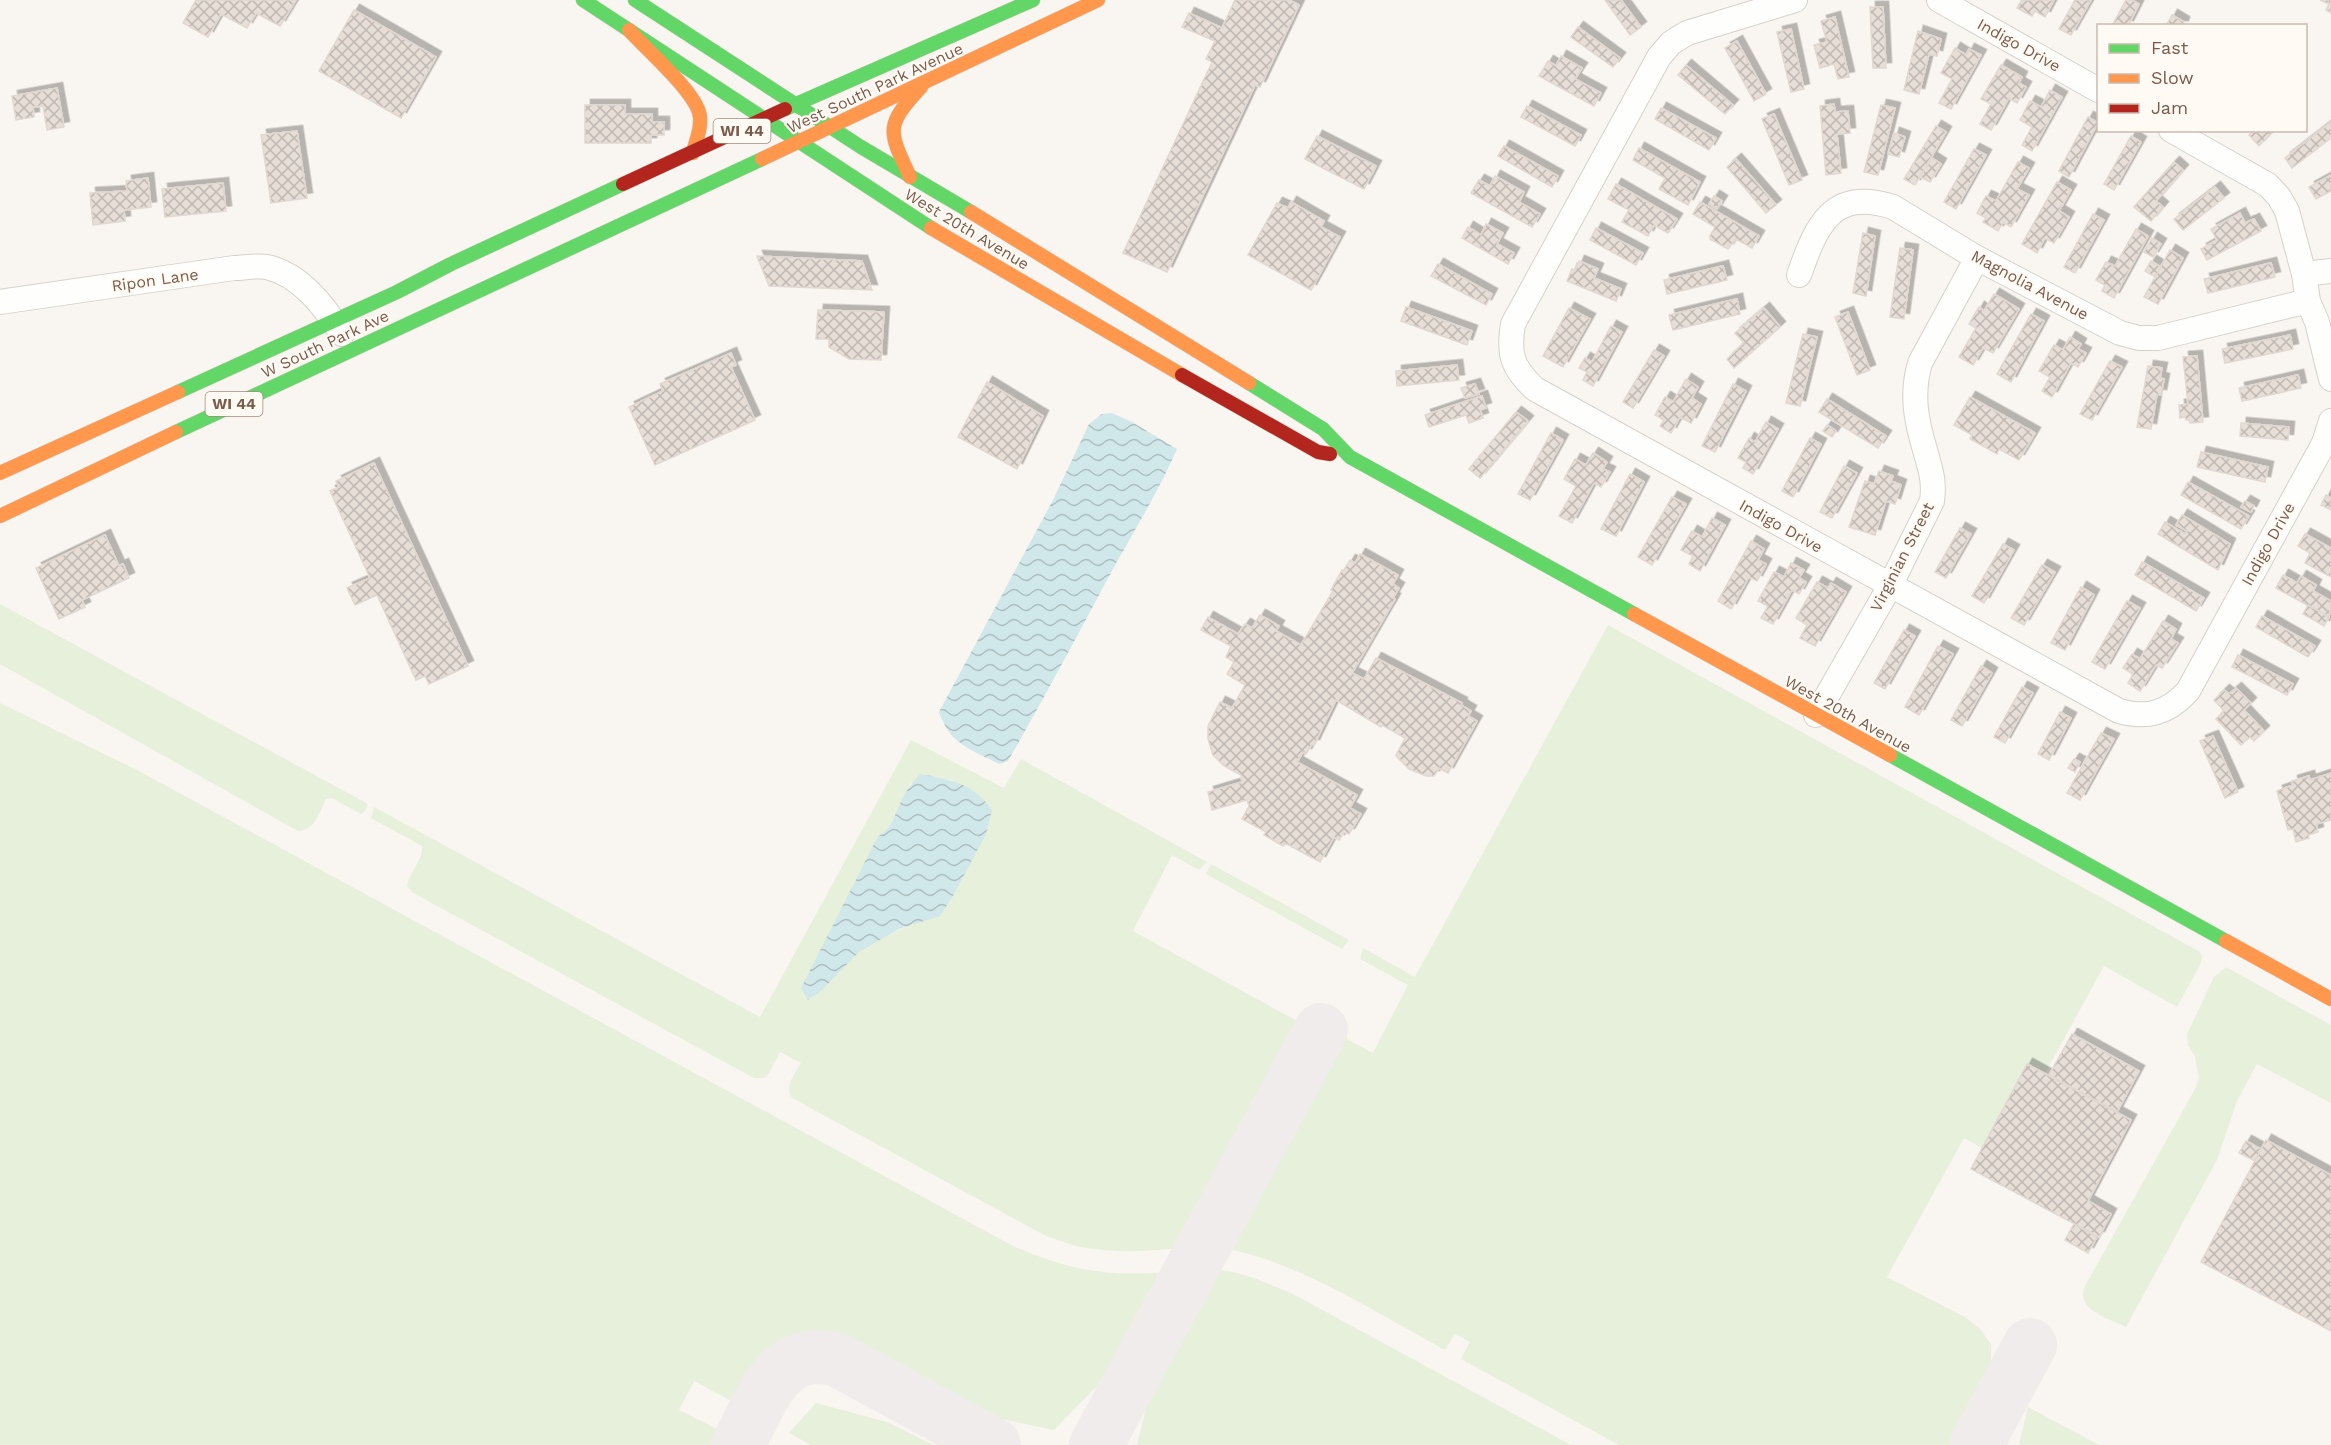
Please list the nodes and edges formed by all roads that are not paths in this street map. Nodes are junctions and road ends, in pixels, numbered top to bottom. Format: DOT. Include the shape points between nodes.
graph roads {
  1 [pos="583,0"];
  2 [pos="635,0"];
  3 [pos="1033,0"];
  4 [pos="1098,0"];
  5 [pos="1795,0"];
  6 [pos="1939,0"];
  7 [pos="1753,6"];
  8 [pos="629,30"];
  9 [pos="924,84"];
  10 [pos="2097,89"];
  11 [pos="796,104"];
  12 [pos="767,119"];
  13 [pos="831,127"];
  14 [pos="2175,132"];
  15 [pos="799,142"];
  16 [pos="693,153"];
  17 [pos="910,177"];
  18 [pos="1977,258"];
  19 [pos="451,264"];
  20 [pos="2331,271"];
  21 [pos="2304,274"];
  22 [pos="1799,275"];
  23 [pos="469,295"];
  24 [pos="0,302"];
  25 [pos="2319,314"];
  26 [pos="333,321"];
  27 [pos="352,350"];
  28 [pos="2331,379"];
  29 [pos="2331,421"];
  30 [pos="1350,457"];
  31 [pos="0,473"];
  32 [pos="0,516"];
  33 [pos="1890,586"];
  34 [pos="1816,715"];
  35 [pos="2331,999"];
  1 -- 8 [label="main road, West 20th Avenue"];
  2 -- 11 [label="main road, West 20th Avenue"];
  3 -- 11 [label="main road, West South Park Avenue / WI 44"];
  4 -- 9 [label="main road, West South Park Avenue / WI 44"];
  5 -- 7 [label="street, Indigo Drive"];
  6 -- 10 [label="street, Indigo Drive"];
  7 -- 33 [label="street, Indigo Drive" via="1687,33 1659,57 1513,324 1512,358 1521,376 1535,389"];
  8 -- 12 [label="main road, West 20th Avenue"];
  8 -- 16 [label="main road" via="688,92 698,110 700,123"];
  9 -- 13 [label="main road, West South Park Avenue / WI 44"];
  9 -- 17 [label="main road" via="898,112 894,123 897,147"];
  11 -- 12 [label="main road, West South Park Avenue / WI 44"];
  11 -- 13 [label="main road, West 20th Avenue"];
  12 -- 15 [label="main road, West 20th Avenue"];
  12 -- 16 [label="main road, West South Park Avenue / WI 44"];
  13 -- 15 [label="main road, West South Park Avenue / WI 44"];
  13 -- 17 [label="main road, West 20th Avenue"];
  14 -- 21 [label="street" via="2268,185 2279,197"];
  15 -- 23 [label="main road, West South Park Avenue / WI 44"];
  15 -- 30 [label="main road, West 20th Avenue" via="915,218 1132,347 1318,452"];
  16 -- 19 [label="main road, West South Park Avenue / WI 44"];
  17 -- 30 [label="main road, West 20th Avenue" via="1323,429"];
  18 -- 22 [label="street, Magnolia Avenue" via="1893,207 1863,201 1848,204 1822,221"];
  18 -- 25 [label="street, Magnolia Avenue" via="2120,333 2139,338"];
  18 -- 33 [label="street, Virginian Street" via="1920,363 1916,378 1914,401 1934,488 1932,501"];
  19 -- 26 [label="main road, W South Park Ave / WI 44"];
  20 -- 21 [label="street"];
  21 -- 25 [label="street"];
  23 -- 27 [label="main road, W South Park Ave / WI 44"];
  24 -- 26 [label="street, Ripon Lane" via="234,268 265,267 306,288"];
  25 -- 28 [label="street"];
  26 -- 27 [label="street, Ripon Lane"];
  26 -- 31 [label="main road, W South Park Ave / WI 44"];
  27 -- 32 [label="main road, W South Park Ave / WI 44"];
  29 -- 33 [label="street, Indigo Drive" via="2324,443 2188,691 2162,712 2133,715 2119,711"];
  30 -- 34 [label="main road, West 20th Avenue"];
  33 -- 34 [label="street, Virginian Street"];
  34 -- 35 [label="main road, West 20th Avenue"];
}
